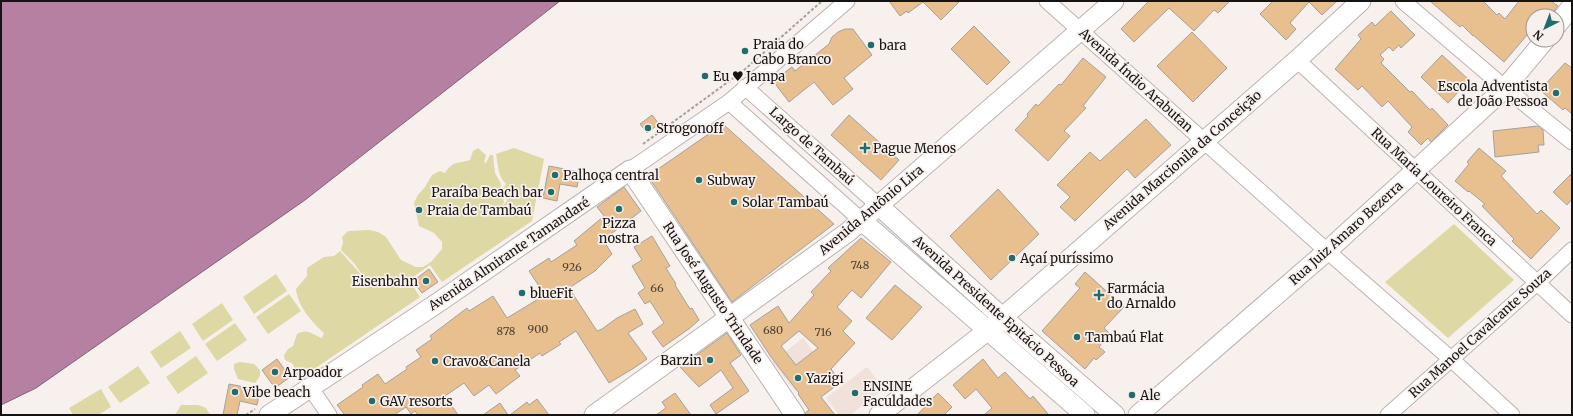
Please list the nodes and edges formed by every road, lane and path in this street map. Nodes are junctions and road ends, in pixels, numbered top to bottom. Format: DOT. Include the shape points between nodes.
graph roads {
  1 [pos="822,1"];
  2 [pos="847,1"];
  3 [pos="1047,1"];
  4 [pos="1114,1"];
  5 [pos="1361,1"];
  6 [pos="1403,1"];
  7 [pos="1081,31"];
  8 [pos="1538,48"];
  9 [pos="1297,60"];
  10 [pos="746,87"];
  11 [pos="1505,88"];
  12 [pos="729,102"];
  13 [pos="1204,141"];
  14 [pos="1572,142"];
  15 [pos="643,144"];
  16 [pos="630,170"];
  17 [pos="1416,170"];
  18 [pos="878,205"];
  19 [pos="861,220"];
  20 [pos="1572,250"];
  21 [pos="1327,251"];
  22 [pos="1537,283"];
  23 [pos="1572,315"];
  24 [pos="1002,317"];
  25 [pos="729,318"];
  26 [pos="987,330"];
  27 [pos="1451,359"];
  28 [pos="310,387"];
  29 [pos="269,415"];
  30 [pos="330,415"];
  31 [pos="594,415"];
  32 [pos="795,415"];
  33 [pos="879,415"];
  34 [pos="1085,415"];
  35 [pos="1115,415"];
  36 [pos="1138,415"];
  37 [pos="1388,415"];
  38 [pos="1512,415"];
  1 -- 15 [label="path" via="743,71"];
  2 -- 10 [label="street, Avenida Almirante Tamandaré"];
  3 -- 7 [label="street, Avenida Índio Arabutan"];
  4 -- 7 [label="main road, Avenida Antônio Lira"];
  5 -- 9 [label="main road, Avenida Marcionila da Conceição"];
  6 -- 11 [label="street"];
  7 -- 13 [label="street, Avenida Índio Arabutan"];
  7 -- 18 [label="main road, Avenida Antônio Lira"];
  8 -- 11 [label="main road, Rua Juiz Amaro Bezerra"];
  9 -- 13 [label="main road, Avenida Marcionila da Conceição"];
  9 -- 17 [label="street, Rua Maria Loureiro Franca"];
  10 -- 12 [label="street, Avenida Almirante Tamandaré"];
  10 -- 18 [label="street, Largo de Tambaú"];
  11 -- 14 [label="street"];
  11 -- 17 [label="main road, Rua Juiz Amaro Bezerra"];
  12 -- 16 [label="street, Avenida Almirante Tamandaré"];
  12 -- 19 [label="street, Largo de Tambaú"];
  13 -- 21 [label="street, Avenida Índio Arabutan"];
  13 -- 24 [label="main road, Avenida Marcionila da Conceição"];
  16 -- 25 [label="main road, Rua José Augusto Trindade"];
  16 -- 28 [label="main road, Avenida Almirante Tamandaré" via="439,302"];
  17 -- 21 [label="main road, Rua Juiz Amaro Bezerra"];
  17 -- 22 [label="street, Rua Maria Loureiro Franca"];
  18 -- 19 [label="main road, Avenida Antônio Lira"];
  18 -- 24 [label="main road, Avenida Presidente Epitácio Pessoa"];
  19 -- 25 [label="main road, Avenida Antônio Lira"];
  19 -- 26 [label="main road, Avenida Presidente Epitácio Pessoa"];
  20 -- 22 [label="street, Rua Manoel Cavalcante Souza"];
  21 -- 27 [label="street, Avenida Índio Arabutan"];
  21 -- 36 [label="main road, Rua Juiz Amaro Bezerra"];
  22 -- 23 [label="street, Rua Maria Loureiro Franca"];
  22 -- 27 [label="street, Rua Manoel Cavalcante Souza"];
  24 -- 26 [label="main road, Avenida Marcionila da Conceição"];
  24 -- 35 [label="main road, Avenida Presidente Epitácio Pessoa"];
  25 -- 31 [label="main road, Avenida Antônio Lira"];
  25 -- 32 [label="main road, Rua José Augusto Trindade"];
  26 -- 33 [label="main road, Avenida Marcionila da Conceição"];
  26 -- 34 [label="main road, Avenida Presidente Epitácio Pessoa"];
  27 -- 37 [label="street, Rua Manoel Cavalcante Souza"];
  27 -- 38 [label="street, Avenida Índio Arabutan"];
  28 -- 29 [label="main road, Avenida Almirante Tamandaré"];
  28 -- 30 [label="street"];
}
